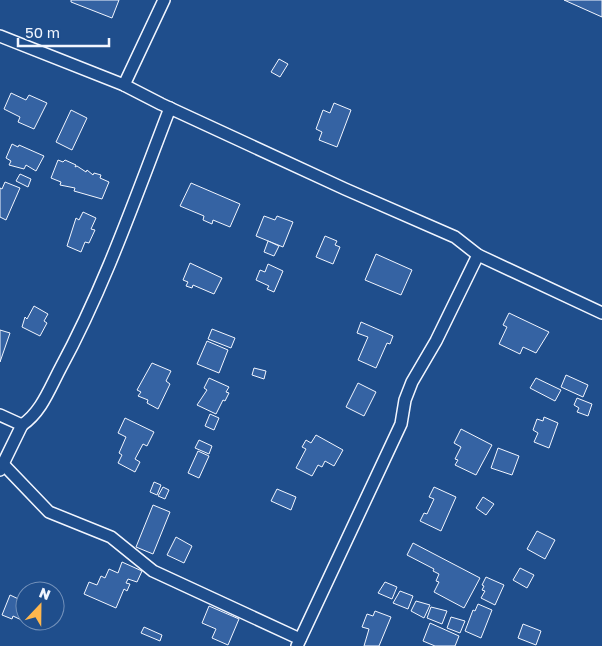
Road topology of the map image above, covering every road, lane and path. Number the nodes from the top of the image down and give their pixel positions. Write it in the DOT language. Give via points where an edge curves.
graph roads {
  1 [pos="164,0"];
  2 [pos="0,36"];
  3 [pos="124,85"];
  4 [pos="170,108"];
  5 [pos="478,255"];
  6 [pos="602,313"];
  7 [pos="0,415"];
  8 [pos="22,425"];
  9 [pos="1,467"];
  10 [pos="298,643"];
  1 -- 3 [label="street"];
  2 -- 3 [label="street"];
  3 -- 4 [label="street"];
  4 -- 5 [label="street" via="455,237"];
  4 -- 8 [label="street" via="121,237 74,344 39,409"];
  5 -- 6 [label="street"];
  5 -- 10 [label="street" via="436,342 412,382 401,424"];
  7 -- 8 [label="street"];
  8 -- 9 [label="street"];
  9 -- 10 [label="street" via="49,512 111,537 153,571"];
}
